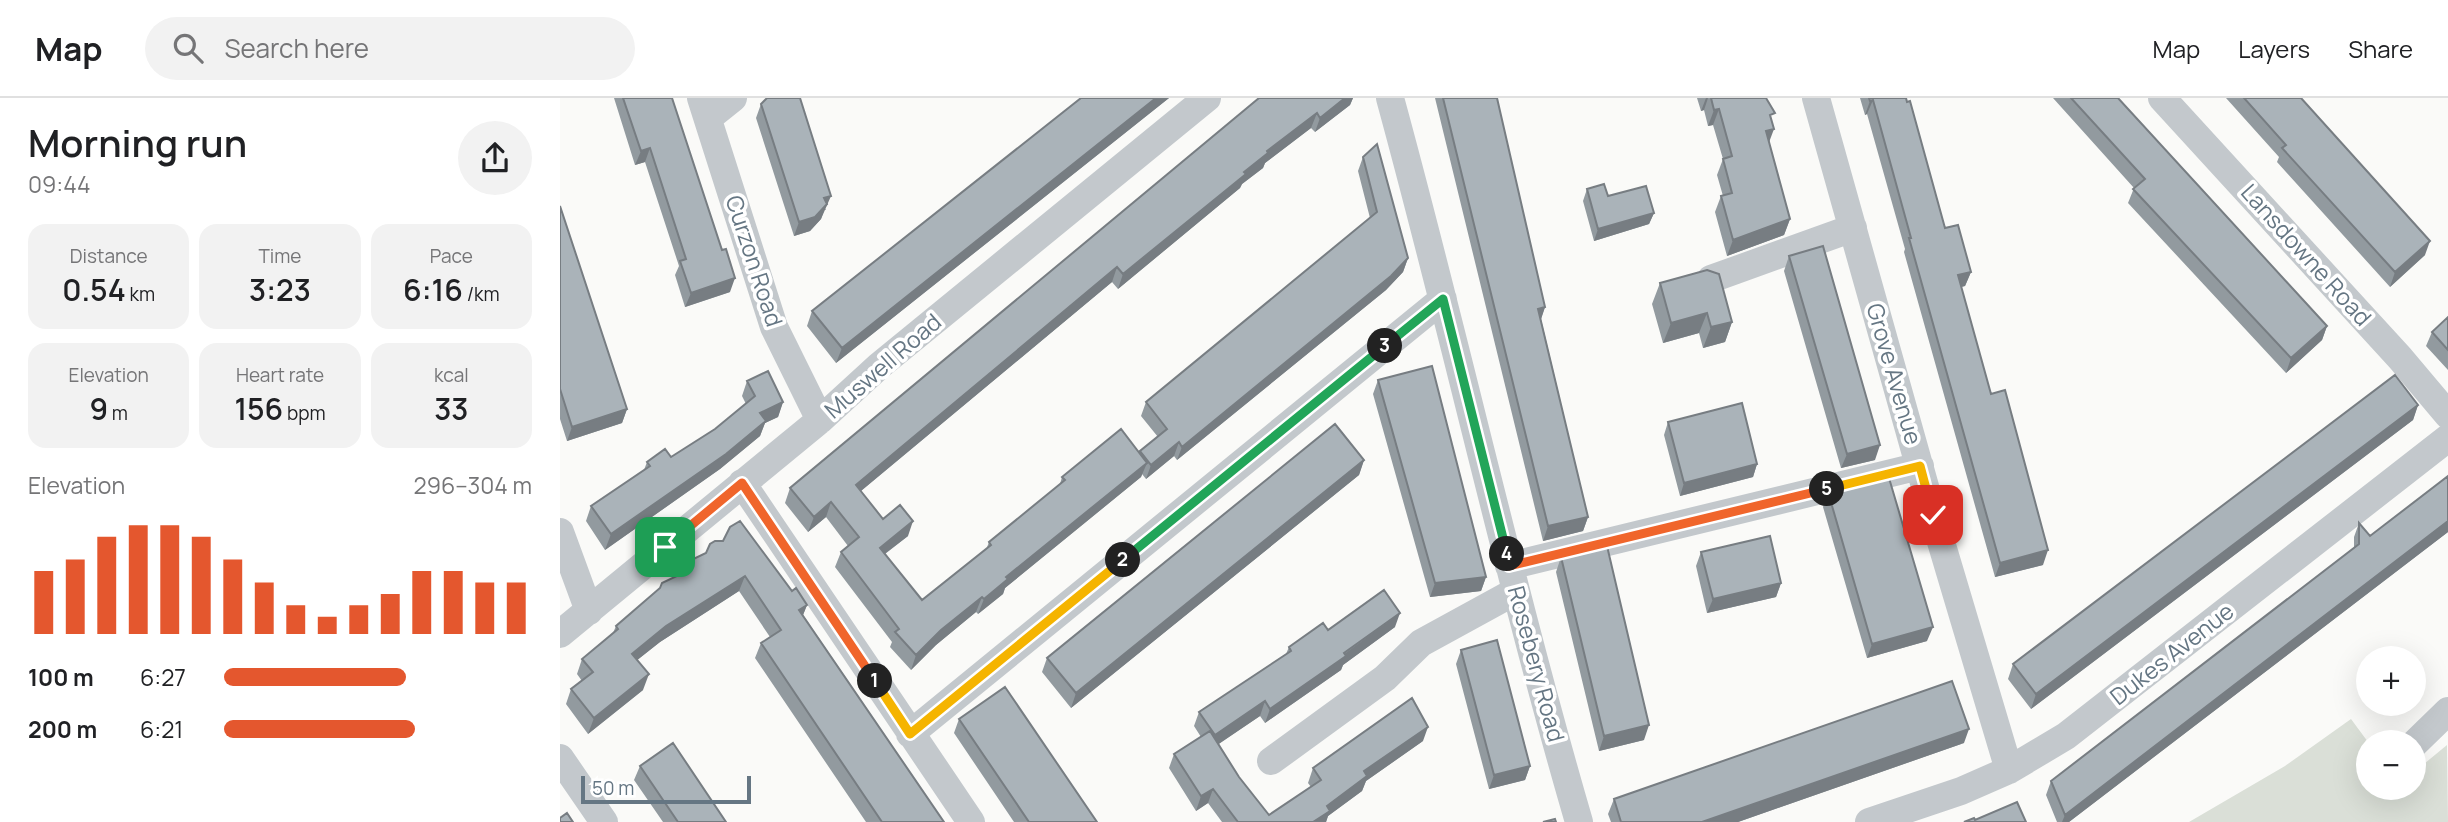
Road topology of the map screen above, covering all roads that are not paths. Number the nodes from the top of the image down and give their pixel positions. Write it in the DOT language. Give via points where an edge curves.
graph roads {
  1 [pos="733,98"];
  2 [pos="1207,98"];
  3 [pos="1390,98"];
  4 [pos="1816,98"];
  5 [pos="2162,98"];
  6 [pos="704,108"];
  7 [pos="1853,228"];
  8 [pos="1711,279"];
  9 [pos="1443,299"];
  10 [pos="2448,415"];
  11 [pos="820,420"];
  12 [pos="2448,438"];
  13 [pos="1920,466"];
  14 [pos="742,483"];
  15 [pos="560,532"];
  16 [pos="1512,578"];
  17 [pos="589,611"];
  18 [pos="560,634"];
  19 [pos="2448,711"];
  20 [pos="2426,732"];
  21 [pos="910,734"];
  22 [pos="560,758"];
  23 [pos="1271,761"];
  24 [pos="2009,771"];
  25 [pos="604,822"];
  26 [pos="971,822"];
  27 [pos="1579,822"];
  28 [pos="1869,822"];
  1 -- 6 [label="street"];
  2 -- 11 [label="street, Muswell Road"];
  3 -- 9 [label="street, Rosebery Road"];
  4 -- 7 [label="street, Grove Avenue"];
  5 -- 10 [label="street, Lansdowne Road"];
  6 -- 11 [label="street, Curzon Road" via="774,327"];
  7 -- 8 [label="street"];
  7 -- 13 [label="street, Grove Avenue"];
  9 -- 16 [label="street, Rosebery Road"];
  9 -- 21 [label="street"];
  11 -- 14 [label="street, Muswell Road"];
  12 -- 24 [label="street, Dukes Avenue" via="2066,736"];
  13 -- 16 [label="street"];
  13 -- 24 [label="street, Grove Avenue"];
  14 -- 17 [label="street, Muswell Road"];
  14 -- 21 [label="street"];
  15 -- 17 [label="street"];
  16 -- 23 [label="street"];
  16 -- 27 [label="street, Rosebery Road"];
  17 -- 18 [label="street, Muswell Road"];
  19 -- 20 [label="street"];
  21 -- 26 [label="street"];
  22 -- 25 [label="street"];
  24 -- 28 [label="street, Dukes Avenue"];
}
